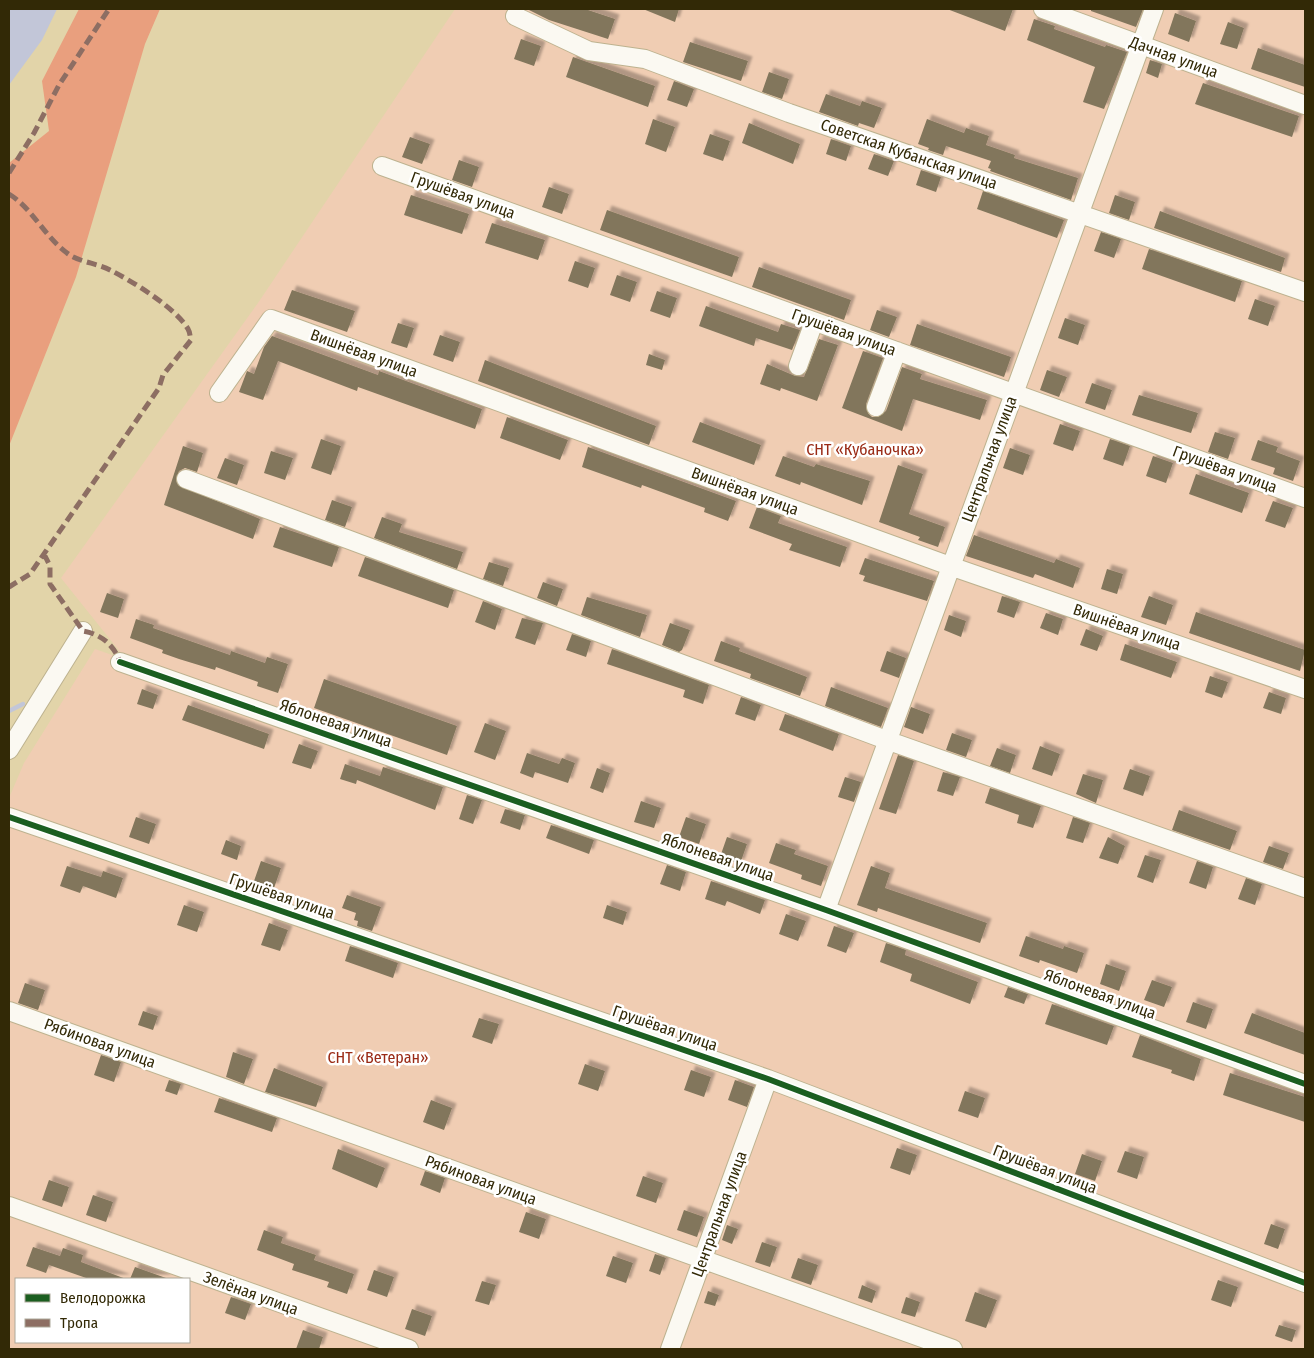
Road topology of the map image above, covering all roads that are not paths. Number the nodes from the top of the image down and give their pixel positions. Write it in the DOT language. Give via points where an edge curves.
graph roads {
  1 [pos="1042,9"];
  2 [pos="1154,9"];
  3 [pos="515,16"];
  4 [pos="1140,45"];
  5 [pos="1305,105"];
  6 [pos="382,166"];
  7 [pos="1079,212"];
  8 [pos="1305,292"];
  9 [pos="814,322"];
  10 [pos="897,351"];
  11 [pos="798,366"];
  12 [pos="219,393"];
  13 [pos="1013,393"];
  14 [pos="876,407"];
  15 [pos="186,479"];
  16 [pos="1305,498"];
  17 [pos="950,566"];
  18 [pos="83,631"];
  19 [pos="120,662"];
  20 [pos="1305,690"];
  21 [pos="889,741"];
  22 [pos="9,750"];
  23 [pos="9,817"];
  24 [pos="1305,888"];
  25 [pos="826,910"];
  26 [pos="9,1011"];
  27 [pos="768,1079"];
  28 [pos="1305,1084"];
  29 [pos="9,1206"];
  30 [pos="703,1259"];
  31 [pos="1305,1283"];
  32 [pos="410,1349"];
  33 [pos="670,1349"];
  34 [pos="953,1349"];
  1 -- 4 [label="street, Дачная улица"];
  2 -- 4 [label="street, Центральная улица"];
  3 -- 7 [label="street, Советская Кубанская улица" via="589,51 645,59 789,113"];
  4 -- 5 [label="street, Дачная улица"];
  4 -- 7 [label="street, Центральная улица"];
  6 -- 9 [label="street, Грушёвая улица"];
  7 -- 8 [label="street, Советская Кубанская улица"];
  7 -- 13 [label="street, Центральная улица"];
  9 -- 10 [label="street, Грушёвая улица"];
  9 -- 11 [label="street"];
  10 -- 13 [label="street, Грушёвая улица"];
  10 -- 14 [label="street"];
  12 -- 17 [label="street, Вишнёвая улица" via="271,319"];
  13 -- 16 [label="street, Грушёвая улица"];
  13 -- 17 [label="street, Центральная улица"];
  15 -- 21 [label="street"];
  17 -- 20 [label="street, Вишнёвая улица"];
  17 -- 21 [label="street, Центральная улица"];
  18 -- 22 [label="street"];
  19 -- 25 [label="street, Яблоневая улица"];
  21 -- 24 [label="street"];
  21 -- 25 [label="street, Центральная улица"];
  23 -- 27 [label="street, Грушёвая улица"];
  25 -- 28 [label="street, Яблоневая улица"];
  26 -- 30 [label="street, Рябиновая улица"];
  27 -- 30 [label="street, Центральная улица"];
  27 -- 31 [label="street, Грушёвая улица"];
  29 -- 32 [label="street, Зелёная улица"];
  30 -- 33 [label="street, Центральная улица"];
  30 -- 34 [label="street, Рябиновая улица"];
}
